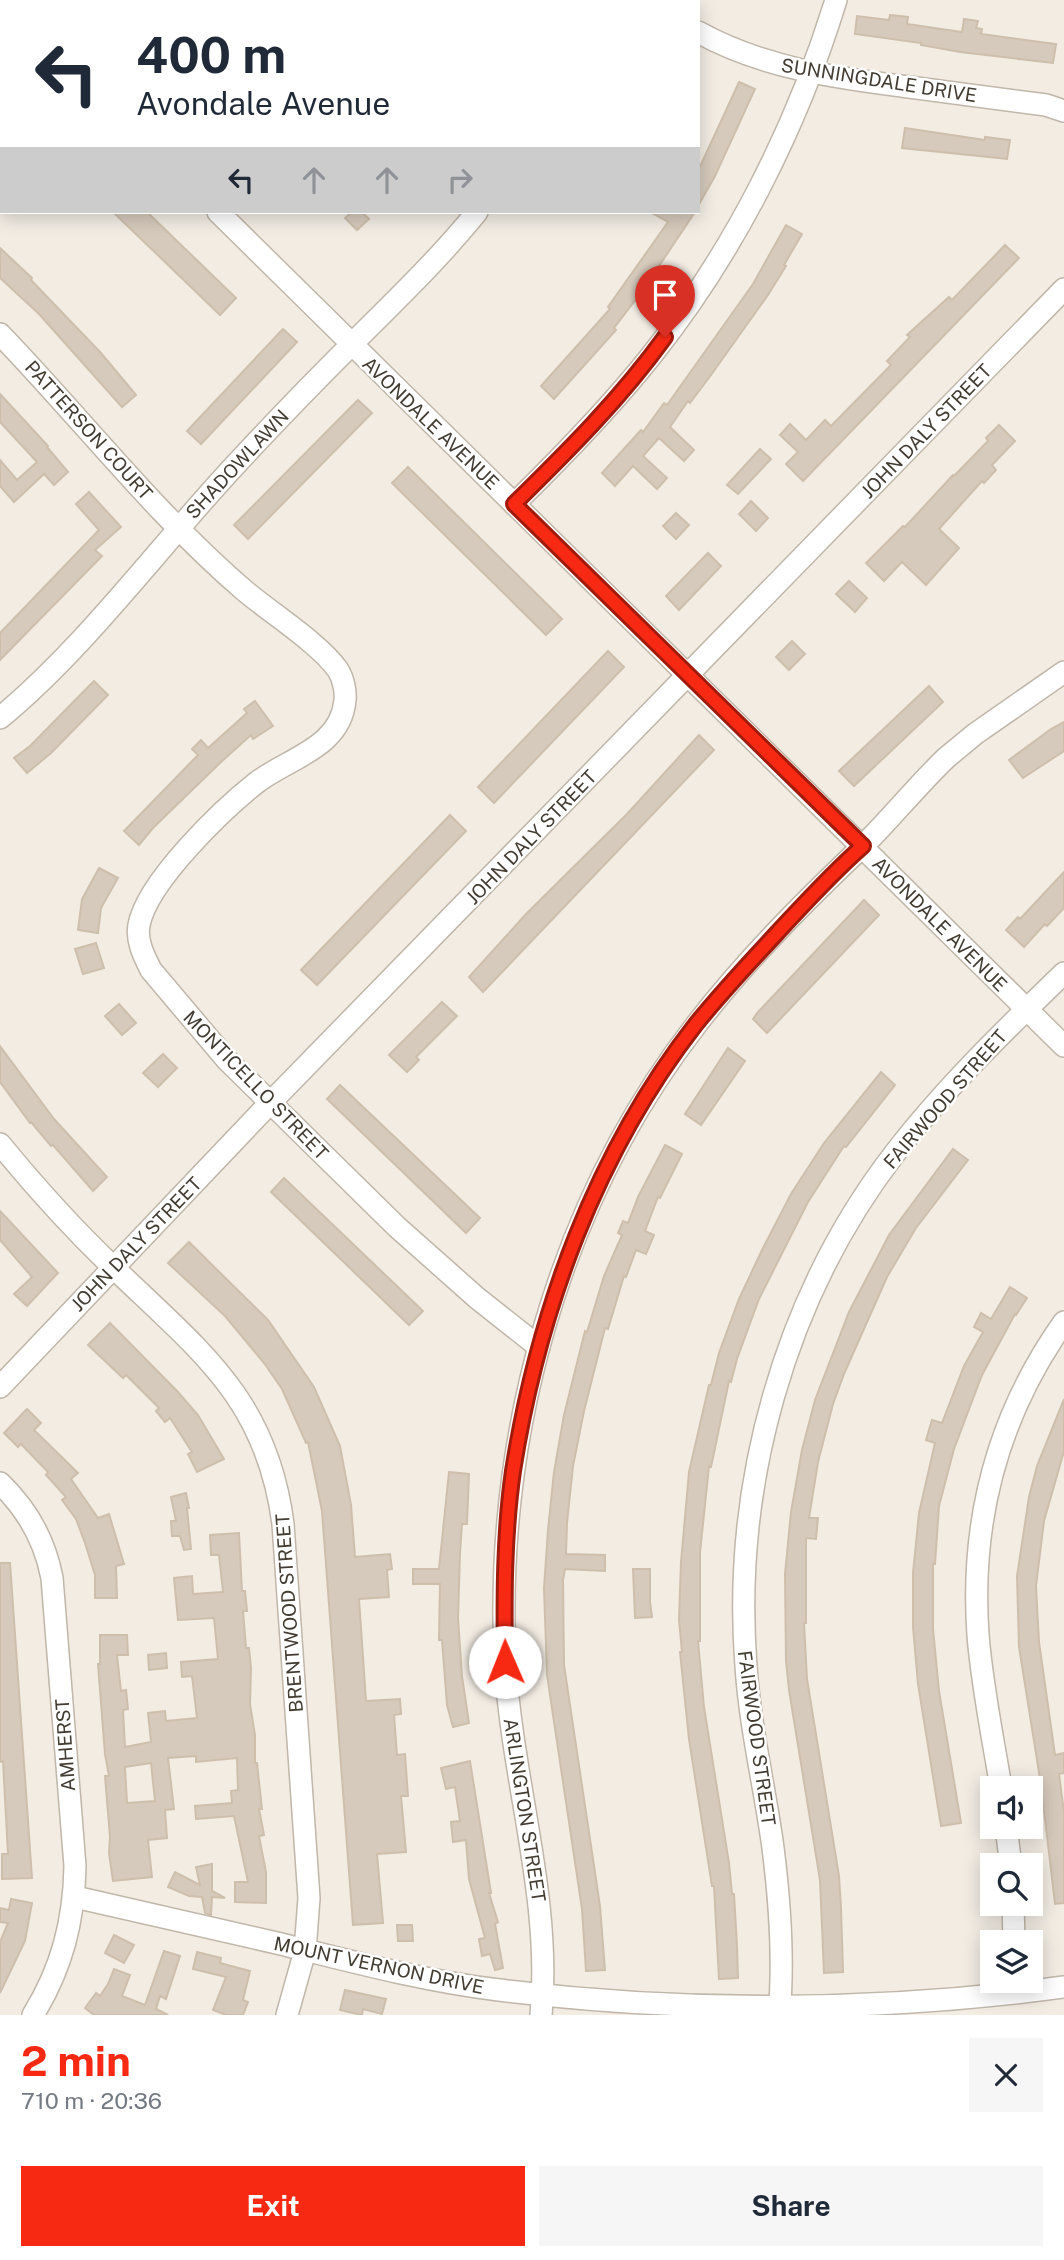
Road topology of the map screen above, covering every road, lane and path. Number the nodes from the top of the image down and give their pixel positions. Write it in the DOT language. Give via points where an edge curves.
graph roads {
  1 [pos="836,0"];
  2 [pos="700,33"];
  3 [pos="810,72"];
  4 [pos="1064,111"];
  5 [pos="220,214"];
  6 [pos="475,214"];
  7 [pos="1064,289"];
  8 [pos="0,334"];
  9 [pos="351,344"];
  10 [pos="514,504"];
  11 [pos="178,527"];
  12 [pos="1064,672"];
  13 [pos="689,676"];
  14 [pos="2,713"];
  15 [pos="863,846"];
  16 [pos="1064,973"];
  17 [pos="1026,1009"];
  18 [pos="1064,1046"];
  19 [pos="270,1104"];
  20 [pos="0,1144"];
  21 [pos="113,1267"];
  22 [pos="1064,1322"];
  23 [pos="539,1347"];
  24 [pos="0,1387"];
  25 [pos="0,1483"];
  26 [pos="999,1776"];
  27 [pos="75,1897"];
  28 [pos="305,1951"];
  29 [pos="1064,1987"];
  30 [pos="1015,1996"];
  31 [pos="542,2005"];
  32 [pos="779,2011"];
  33 [pos="33,2015"];
  34 [pos="287,2015"];
  1 -- 3 [label="street"];
  2 -- 3 [label="street, SUNNINGDALE DRIVE" via="760,59"];
  3 -- 4 [label="street, SUNNINGDALE DRIVE"];
  3 -- 10 [label="street" via="757,193 692,301 620,394"];
  5 -- 9 [label="street, AVONDALE AVENUE"];
  6 -- 9 [label="street, SHADOWLAWN" via="416,282"];
  7 -- 13 [label="street, JOHN DALY STREET"];
  8 -- 11 [label="street, PATTERSON COURT"];
  9 -- 10 [label="street, AVONDALE AVENUE"];
  9 -- 11 [label="street, SHADOWLAWN"];
  10 -- 13 [label="street, AVONDALE AVENUE"];
  11 -- 14 [label="street, SHADOWLAWN" via="89,630"];
  11 -- 19 [label="street, MONTICELLO STREET" via="323,654 338,671 344,689 343,712 331,735 258,781 216,819 165,878 139,925 151,970"];
  12 -- 15 [label="street, ARLINGTON STREET" via="946,758"];
  13 -- 15 [label="street, AVONDALE AVENUE"];
  13 -- 19 [label="street, JOHN DALY STREET"];
  15 -- 17 [label="street, AVONDALE AVENUE"];
  15 -- 23 [label="street, ARLINGTON STREET" via="733,980 662,1074 590,1204"];
  16 -- 17 [label="street, FAIRWOOD STREET"];
  17 -- 18 [label="street, AVONDALE AVENUE"];
  17 -- 32 [label="street, FAIRWOOD STREET" via="924,1117 860,1201 824,1263 766,1423 748,1529 744,1631 751,1716 773,1849"];
  19 -- 21 [label="street, JOHN DALY STREET"];
  19 -- 23 [label="street, MONTICELLO STREET" via="431,1258"];
  20 -- 21 [label="street, BRENTWOOD STREET"];
  21 -- 24 [label="street, JOHN DALY STREET"];
  21 -- 28 [label="street, BRENTWOOD STREET" via="225,1378 253,1421 274,1475 283,1524 308,1866"];
  22 -- 26 [label="street" via="1012,1413 980,1529 978,1634"];
  23 -- 31 [label="street, ARLINGTON STREET" via="513,1473 504,1609 512,1732 540,1909"];
  25 -- 27 [label="street, AMHERST" via="34,1526 52,1578"];
  27 -- 28 [label="street, MOUNT VERNON DRIVE"];
  27 -- 33 [label="street, AMHERST" via="59,1967"];
  28 -- 31 [label="street, MOUNT VERNON DRIVE" via="498,1990"];
  28 -- 34 [label="street, BRENTWOOD STREET"];
  29 -- 30 [label="street, MOUNT VERNON DRIVE"];
  30 -- 32 [label="street, MOUNT VERNON DRIVE"];
  31 -- 32 [label="street, MOUNT VERNON DRIVE"];
}
